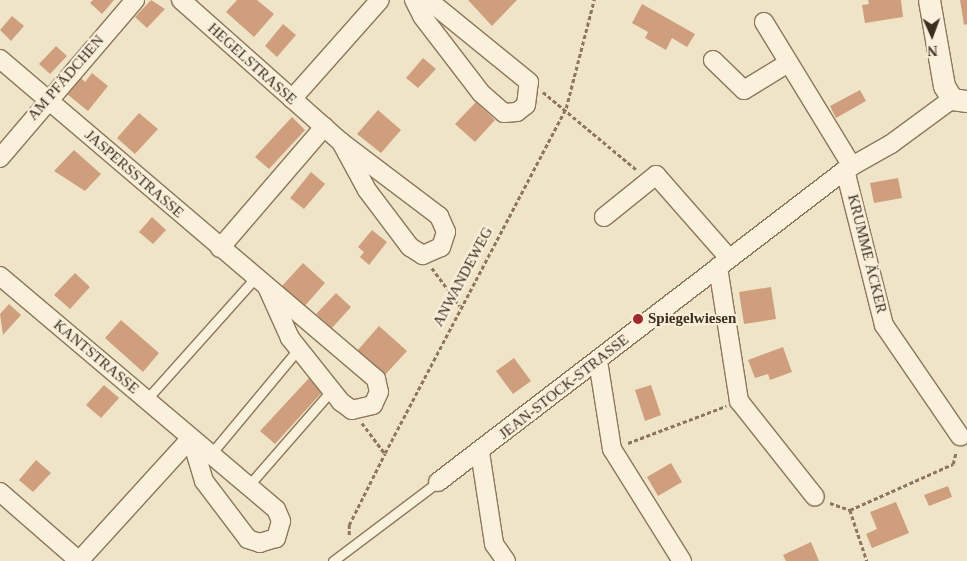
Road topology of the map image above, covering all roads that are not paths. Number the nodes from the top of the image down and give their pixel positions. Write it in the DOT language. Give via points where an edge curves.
graph roads {
  1 [pos="134,0"];
  2 [pos="181,0"];
  3 [pos="380,0"];
  4 [pos="414,0"];
  5 [pos="428,0"];
  6 [pos="929,0"];
  7 [pos="764,22"];
  8 [pos="0,59"];
  9 [pos="713,60"];
  10 [pos="788,63"];
  11 [pos="47,99"];
  12 [pos="292,100"];
  13 [pos="959,100"];
  14 [pos="324,127"];
  15 [pos="341,142"];
  16 [pos="0,158"];
  17 [pos="849,168"];
  18 [pos="604,217"];
  19 [pos="220,248"];
  20 [pos="724,263"];
  21 [pos="0,276"];
  22 [pos="261,283"];
  23 [pos="299,348"];
  24 [pos="598,362"];
  25 [pos="332,390"];
  26 [pos="146,400"];
  27 [pos="960,436"];
  28 [pos="191,438"];
  29 [pos="480,452"];
  30 [pos="210,455"];
  31 [pos="438,482"];
  32 [pos="249,485"];
  33 [pos="0,492"];
  34 [pos="815,497"];
  35 [pos="79,561"];
  36 [pos="333,561"];
  37 [pos="506,561"];
  38 [pos="682,561"];
  1 -- 11 [label="street, AM PFÄDCHEN"];
  2 -- 12 [label="street, HEGELSTRASSE"];
  3 -- 12 [label="street"];
  4 -- 5 [label="street" via="422,16 481,93 504,113 517,112 526,105 529,82"];
  6 -- 13 [label="street" via="944,86"];
  7 -- 10 [label="street, KRUMME ÄCKER"];
  8 -- 11 [label="street, JASPERSSTRASSE"];
  9 -- 10 [label="street" via="744,90"];
  10 -- 17 [label="street, KRUMME ÄCKER"];
  11 -- 16 [label="street, AM PFÄDCHEN"];
  11 -- 19 [label="street, JASPERSSTRASSE"];
  12 -- 14 [label="street, HEGELSTRASSE"];
  13 -- 17 [label="street, JEAN-STOCK-STRASSE"];
  14 -- 15 [label="street, HEGELSTRASSE"];
  14 -- 19 [label="street"];
  15 -- 15 [label="street, HEGELSTRASSE" via="367,190 410,247 422,255 441,247 446,232 438,216"];
  17 -- 20 [label="street, JEAN-STOCK-STRASSE"];
  17 -- 27 [label="street, KRUMME ÄCKER" via="884,325"];
  18 -- 20 [label="street" via="656,175 708,231"];
  19 -- 22 [label="street, JASPERSSTRASSE"];
  20 -- 24 [label="street, JEAN-STOCK-STRASSE"];
  20 -- 34 [label="street" via="739,401"];
  21 -- 26 [label="street, KANTSTRASSE"];
  22 -- 23 [label="street, JASPERSSTRASSE" via="290,338"];
  22 -- 25 [label="street, JASPERSSTRASSE" via="376,379 379,392 373,405 352,410"];
  22 -- 26 [label="lane"];
  23 -- 25 [label="street, JASPERSSTRASSE"];
  23 -- 30 [label="lane"];
  24 -- 29 [label="street, JEAN-STOCK-STRASSE"];
  24 -- 38 [label="street" via="612,449"];
  25 -- 32 [label="lane"];
  26 -- 28 [label="street, KANTSTRASSE"];
  28 -- 30 [label="street, KANTSTRASSE"];
  28 -- 32 [label="street, KANTSTRASSE" via="204,481 248,539 268,542 276,538 281,521 276,509"];
  28 -- 35 [label="street"];
  29 -- 31 [label="street, JEAN-STOCK-STRASSE"];
  29 -- 37 [label="street" via="494,544"];
  30 -- 32 [label="street, KANTSTRASSE"];
  31 -- 36 [label="lane, JEAN-STOCK-STRASSE"];
  33 -- 35 [label="street"];
}
